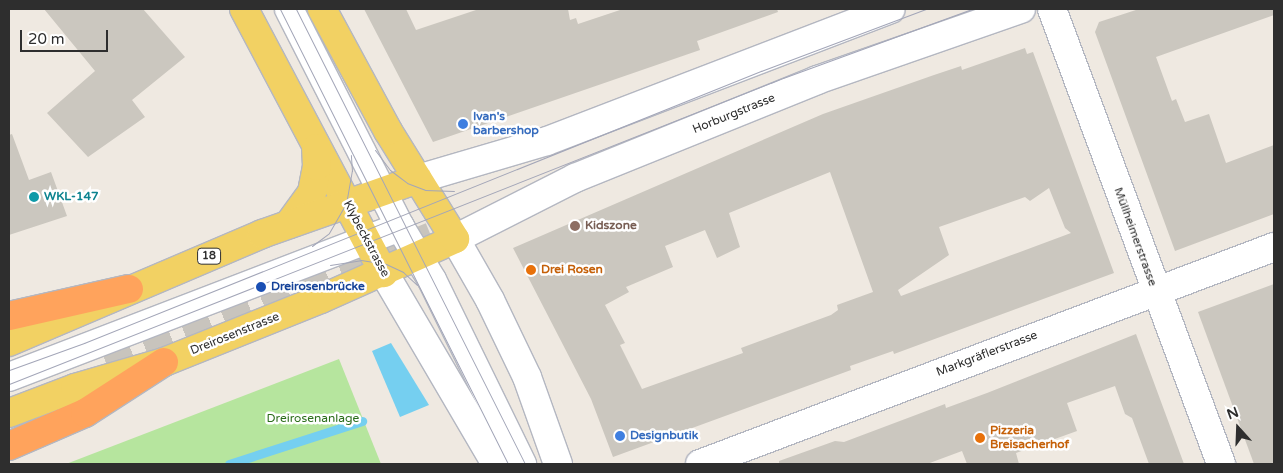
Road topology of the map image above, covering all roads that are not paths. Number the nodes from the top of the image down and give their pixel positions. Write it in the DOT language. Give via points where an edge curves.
graph roads {
  1 [pos="244,9"];
  2 [pos="289,9"];
  3 [pos="322,9"];
  4 [pos="890,9"];
  5 [pos="1021,9"];
  6 [pos="1052,9"];
  7 [pos="316,148"];
  8 [pos="418,179"];
  9 [pos="382,191"];
  10 [pos="346,204"];
  11 [pos="289,224"];
  12 [pos="400,226"];
  13 [pos="366,239"];
  14 [pos="455,240"];
  15 [pos="1274,247"];
  16 [pos="418,257"];
  17 [pos="384,273"];
  18 [pos="129,288"];
  19 [pos="1155,290"];
  20 [pos="9,316"];
  21 [pos="9,342"];
  22 [pos="164,362"];
  23 [pos="9,377"];
  24 [pos="9,413"];
  25 [pos="9,446"];
  26 [pos="496,464"];
  27 [pos="522,464"];
  28 [pos="558,464"];
  29 [pos="700,464"];
  30 [pos="1221,464"];
  1 -- 7 [label="main road, Klybeckstrasse"];
  2 -- 9 [label="street"];
  3 -- 8 [label="main road" via="365,92"];
  4 -- 8 [label="street" via="548,141"];
  5 -- 14 [label="street, Horburgstrasse" via="816,80 575,178"];
  6 -- 19 [label="street, Müllheimerstrasse"];
  7 -- 10 [label="main road, Klybeckstrasse"];
  7 -- 11 [label="main road" via="317,166 312,192"];
  8 -- 9 [label="main road, 18"];
  8 -- 14 [label="main road"];
  9 -- 10 [label="main road, 18"];
  9 -- 12 [label="street"];
  10 -- 11 [label="main road, 18"];
  10 -- 13 [label="main road, Klybeckstrasse"];
  11 -- 18 [label="main road, 18"];
  12 -- 13 [label="street"];
  12 -- 16 [label="street"];
  13 -- 17 [label="main road, Klybeckstrasse"];
  13 -- 23 [label="street"];
  14 -- 16 [label="main road, Dreirosenstrasse"];
  14 -- 28 [label="street" via="490,300 527,377"];
  15 -- 19 [label="street, Markgräflerstrasse"];
  16 -- 17 [label="main road, Dreirosenstrasse"];
  16 -- 27 [label="street"];
  17 -- 22 [label="main road, Dreirosenstrasse"];
  17 -- 26 [label="street, Klybeckstrasse"];
  18 -- 20 [label="highway"];
  18 -- 21 [label="main road, 18"];
  19 -- 29 [label="street, Markgräflerstrasse"];
  19 -- 30 [label="street, Müllheimerstrasse"];
  22 -- 24 [label="main road, Dreirosenstrasse" via="75,388"];
  22 -- 25 [label="highway" via="85,413"];
}
